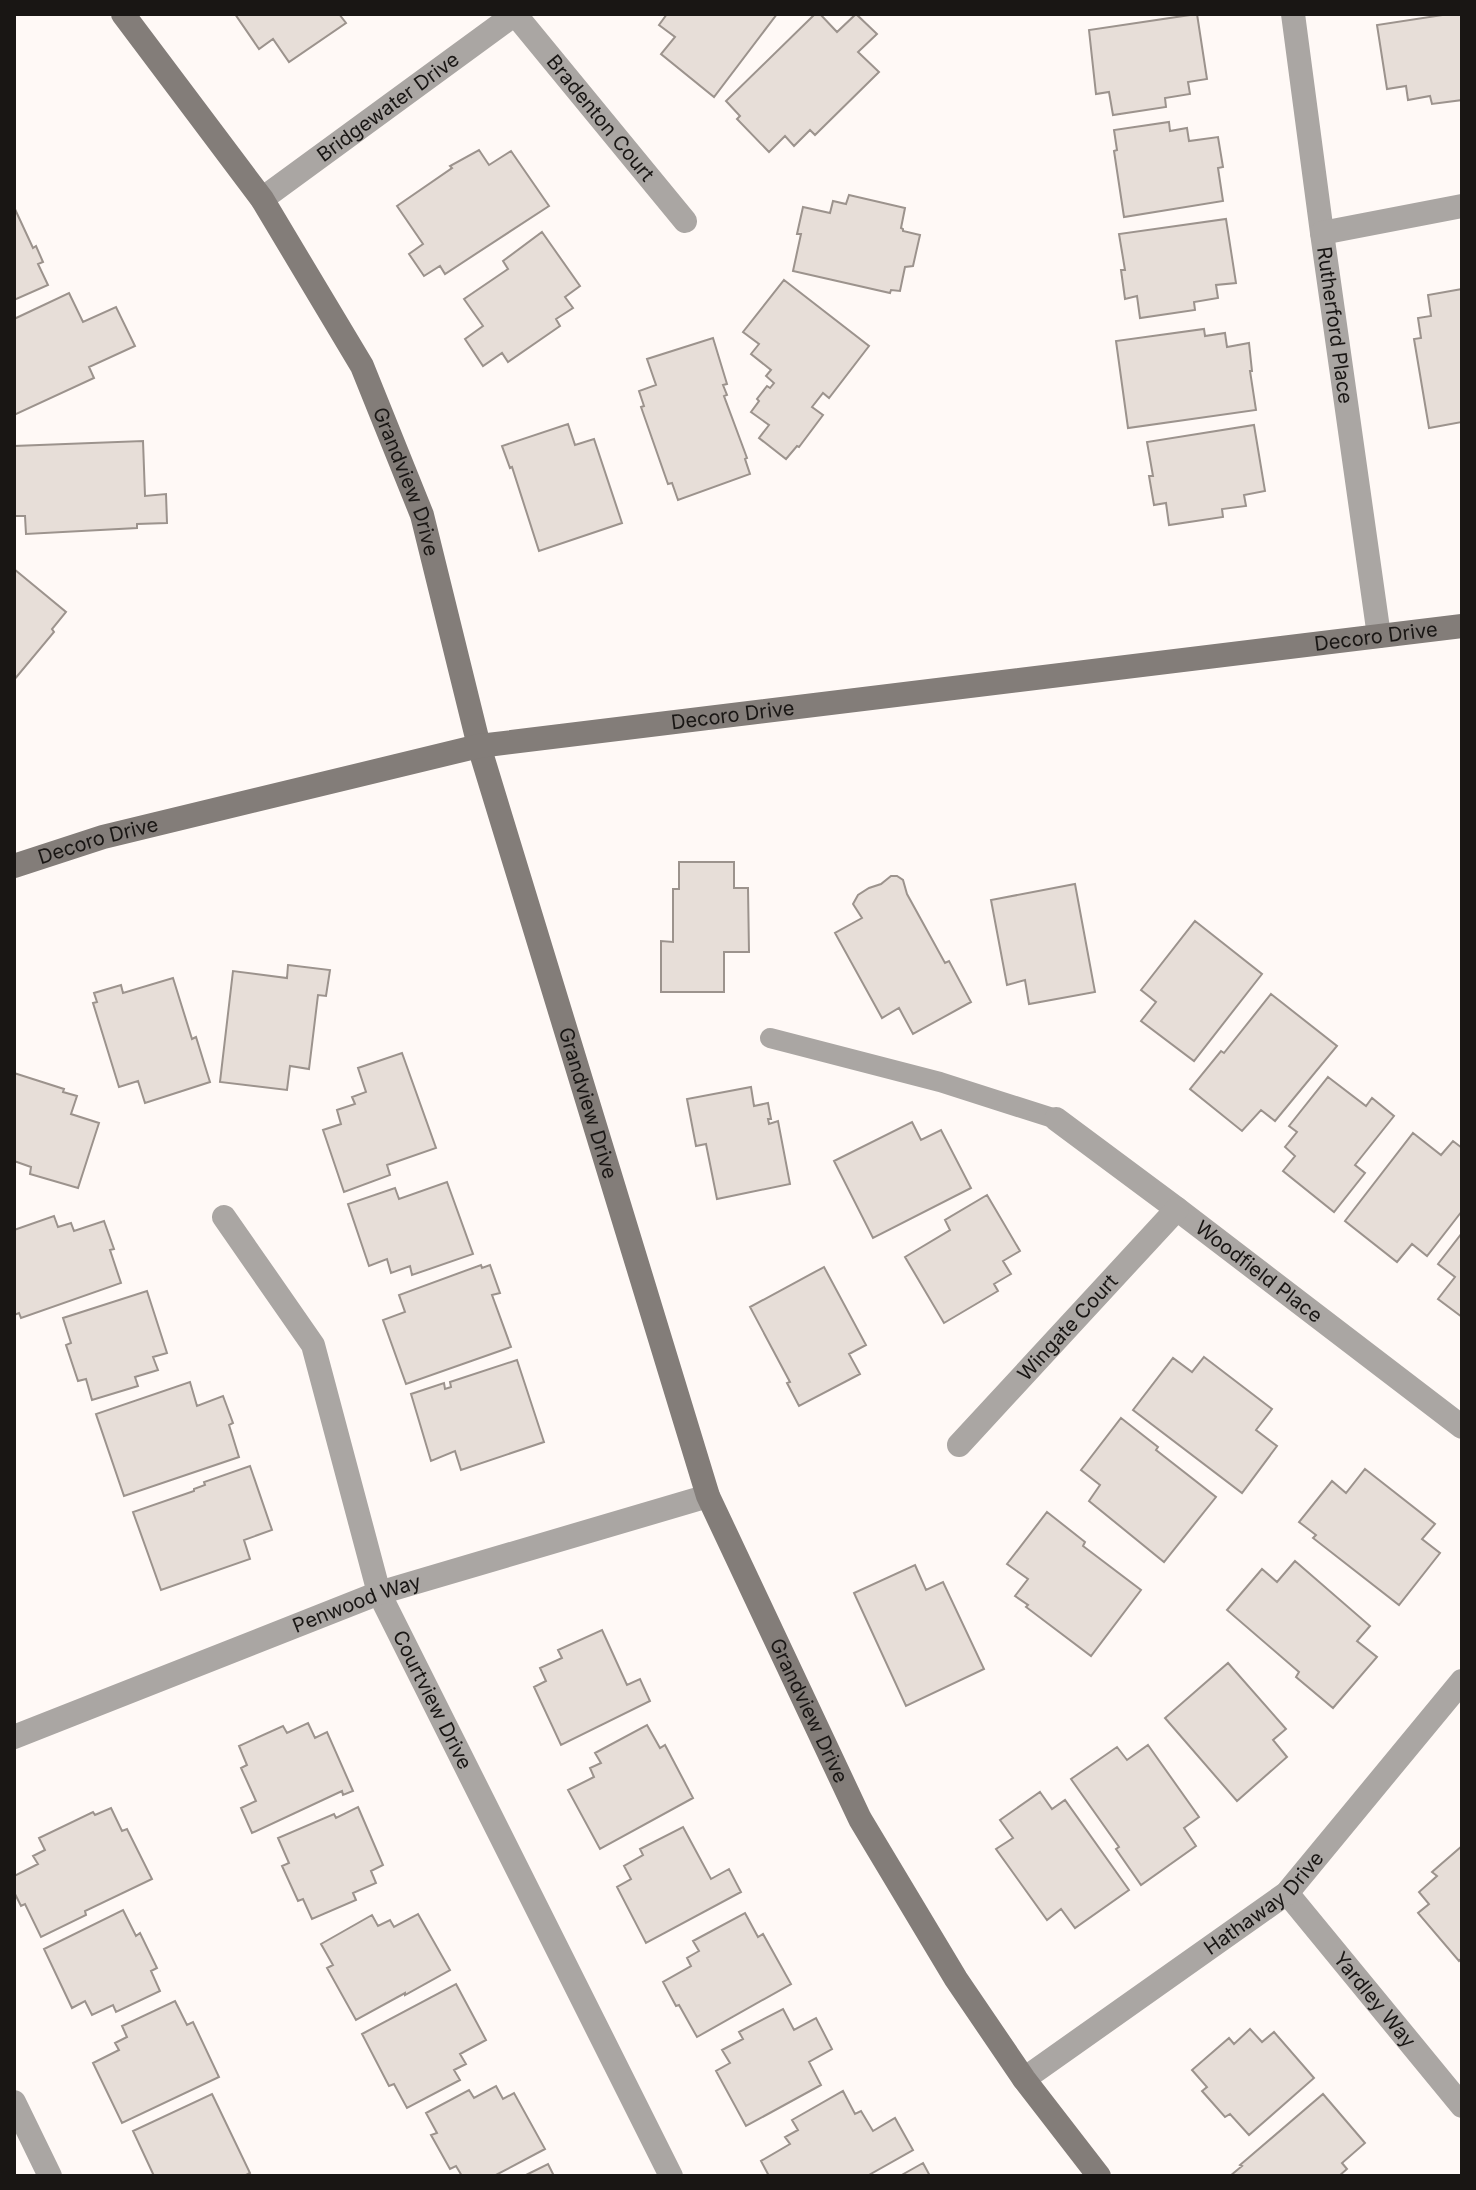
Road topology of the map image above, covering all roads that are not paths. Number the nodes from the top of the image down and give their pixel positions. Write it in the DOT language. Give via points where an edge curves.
graph roads {
  1 [pos="123,14"];
  2 [pos="515,14"];
  3 [pos="1293,14"];
  4 [pos="262,199"];
  5 [pos="1462,206"];
  6 [pos="685,221"];
  7 [pos="1322,233"];
  8 [pos="1462,626"];
  9 [pos="1379,636"];
  10 [pos="479,746"];
  11 [pos="14,866"];
  12 [pos="770,1038"];
  13 [pos="1056,1119"];
  14 [pos="1177,1209"];
  15 [pos="224,1217"];
  16 [pos="1462,1427"];
  17 [pos="959,1445"];
  18 [pos="708,1496"];
  19 [pos="379,1593"];
  20 [pos="1462,1681"];
  21 [pos="14,1737"];
  22 [pos="1287,1893"];
  23 [pos="1024,2079"];
  24 [pos="14,2102"];
  25 [pos="1462,2106"];
  26 [pos="50,2176"];
  27 [pos="671,2176"];
  28 [pos="1099,2176"];
  1 -- 4 [label="street, Grandview Drive"];
  2 -- 4 [label="street, Bridgewater Drive"];
  2 -- 6 [label="street, Bradenton Court"];
  3 -- 7 [label="street, Rutherford Place"];
  4 -- 10 [label="street, Grandview Drive" via="362,366 422,515"];
  5 -- 7 [label="street"];
  7 -- 9 [label="street, Rutherford Place"];
  8 -- 9 [label="street, Decoro Drive"];
  9 -- 10 [label="street, Decoro Drive"];
  10 -- 11 [label="street, Decoro Drive" via="103,837"];
  10 -- 18 [label="street, Grandview Drive"];
  12 -- 13 [label="lane"];
  13 -- 14 [label="street, Woodfield Place"];
  14 -- 16 [label="street, Woodfield Place"];
  14 -- 17 [label="street, Wingate Court"];
  15 -- 19 [label="street, Courtview Drive" via="313,1345"];
  18 -- 19 [label="street, Penwood Way"];
  18 -- 23 [label="street, Grandview Drive" via="860,1819 956,1979"];
  19 -- 21 [label="street, Penwood Way"];
  19 -- 27 [label="street, Courtview Drive"];
  20 -- 22 [label="street, Hathaway Drive"];
  22 -- 23 [label="street, Hathaway Drive"];
  22 -- 25 [label="street, Yardley Way"];
  23 -- 28 [label="street, Grandview Drive"];
  24 -- 26 [label="street"];
}
